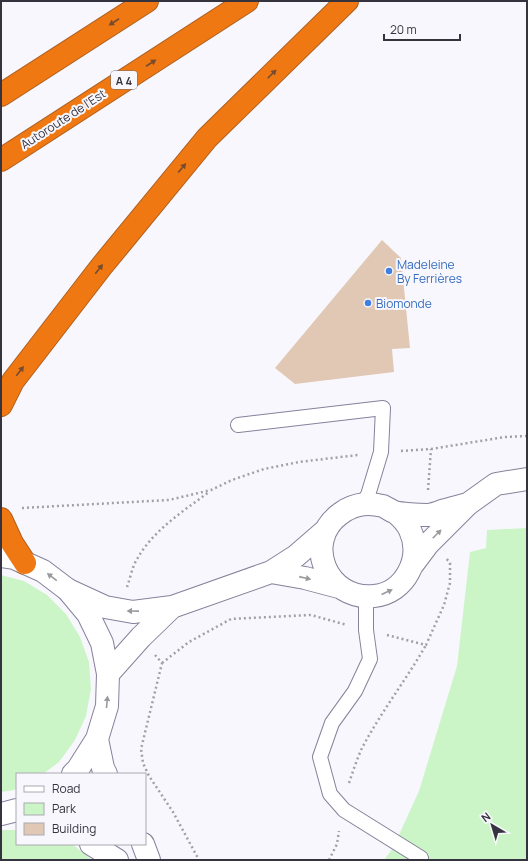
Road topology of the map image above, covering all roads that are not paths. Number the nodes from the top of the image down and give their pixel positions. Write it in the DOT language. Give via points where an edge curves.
graph roads {
  1 [pos="147,1"];
  2 [pos="247,1"];
  3 [pos="347,1"];
  4 [pos="1,95"];
  5 [pos="1,160"];
  6 [pos="1,405"];
  7 [pos="238,425"];
  8 [pos="527,479"];
  9 [pos="362,504"];
  10 [pos="468,504"];
  11 [pos="395,512"];
  12 [pos="1,519"];
  13 [pos="326,530"];
  14 [pos="1,556"];
  15 [pos="26,563"];
  16 [pos="413,564"];
  17 [pos="271,572"];
  18 [pos="339,587"];
  19 [pos="68,590"];
  20 [pos="366,597"];
  21 [pos="172,606"];
  22 [pos="108,674"];
  23 [pos="97,739"];
  24 [pos="74,773"];
  25 [pos="106,773"];
  26 [pos="16,810"];
  27 [pos="1,814"];
  28 [pos="93,845"];
  29 [pos="144,845"];
  30 [pos="421,858"];
  31 [pos="117,860"];
  32 [pos="149,860"];
  1 -- 4 [label="highway, one-way"];
  5 -- 2 [label="highway, Autoroute de l’Est / A 4, one-way"];
  6 -- 3 [label="highway, one-way" via="13,381 76,298 207,138"];
  7 -- 9 [label="lane" via="383,408 381,452 368,495"];
  8 -- 10 [label="street" via="496,484"];
  9 -- 11 [label="street" via="374,504"];
  9 -- 13 [label="street" via="348,509 335,518"];
  10 -- 11 [label="street" via="429,515"];
  16 -- 10 [label="street, one-way" via="428,544"];
  11 -- 16 [label="street" via="410,530 414,540"];
  12 -- 15 [label="highway" via="12,543"];
  13 -- 17 [label="street" via="296,556"];
  13 -- 18 [label="street" via="322,546 323,561 329,576"];
  14 -- 15 [label="street"];
  19 -- 15 [label="street, one-way" via="43,571"];
  20 -- 16 [label="street, one-way" via="381,595 395,589 406,578"];
  17 -- 18 [label="street, one-way"];
  17 -- 21 [label="street"];
  18 -- 20 [label="street" via="352,594"];
  21 -- 19 [label="street, one-way" via="133,612 105,607"];
  19 -- 22 [label="street" via="88,614 102,643"];
  20 -- 30 [label="lane" via="366,630 370,659 355,691 332,723 320,757 330,794 344,810"];
  21 -- 22 [label="street"];
  23 -- 22 [label="street, one-way" via="107,706"];
  23 -- 24 [label="street"];
  23 -- 25 [label="street"];
  26 -- 27 [label="street"];
  28 -- 31 [label="street"];
  29 -- 32 [label="street"];
}
